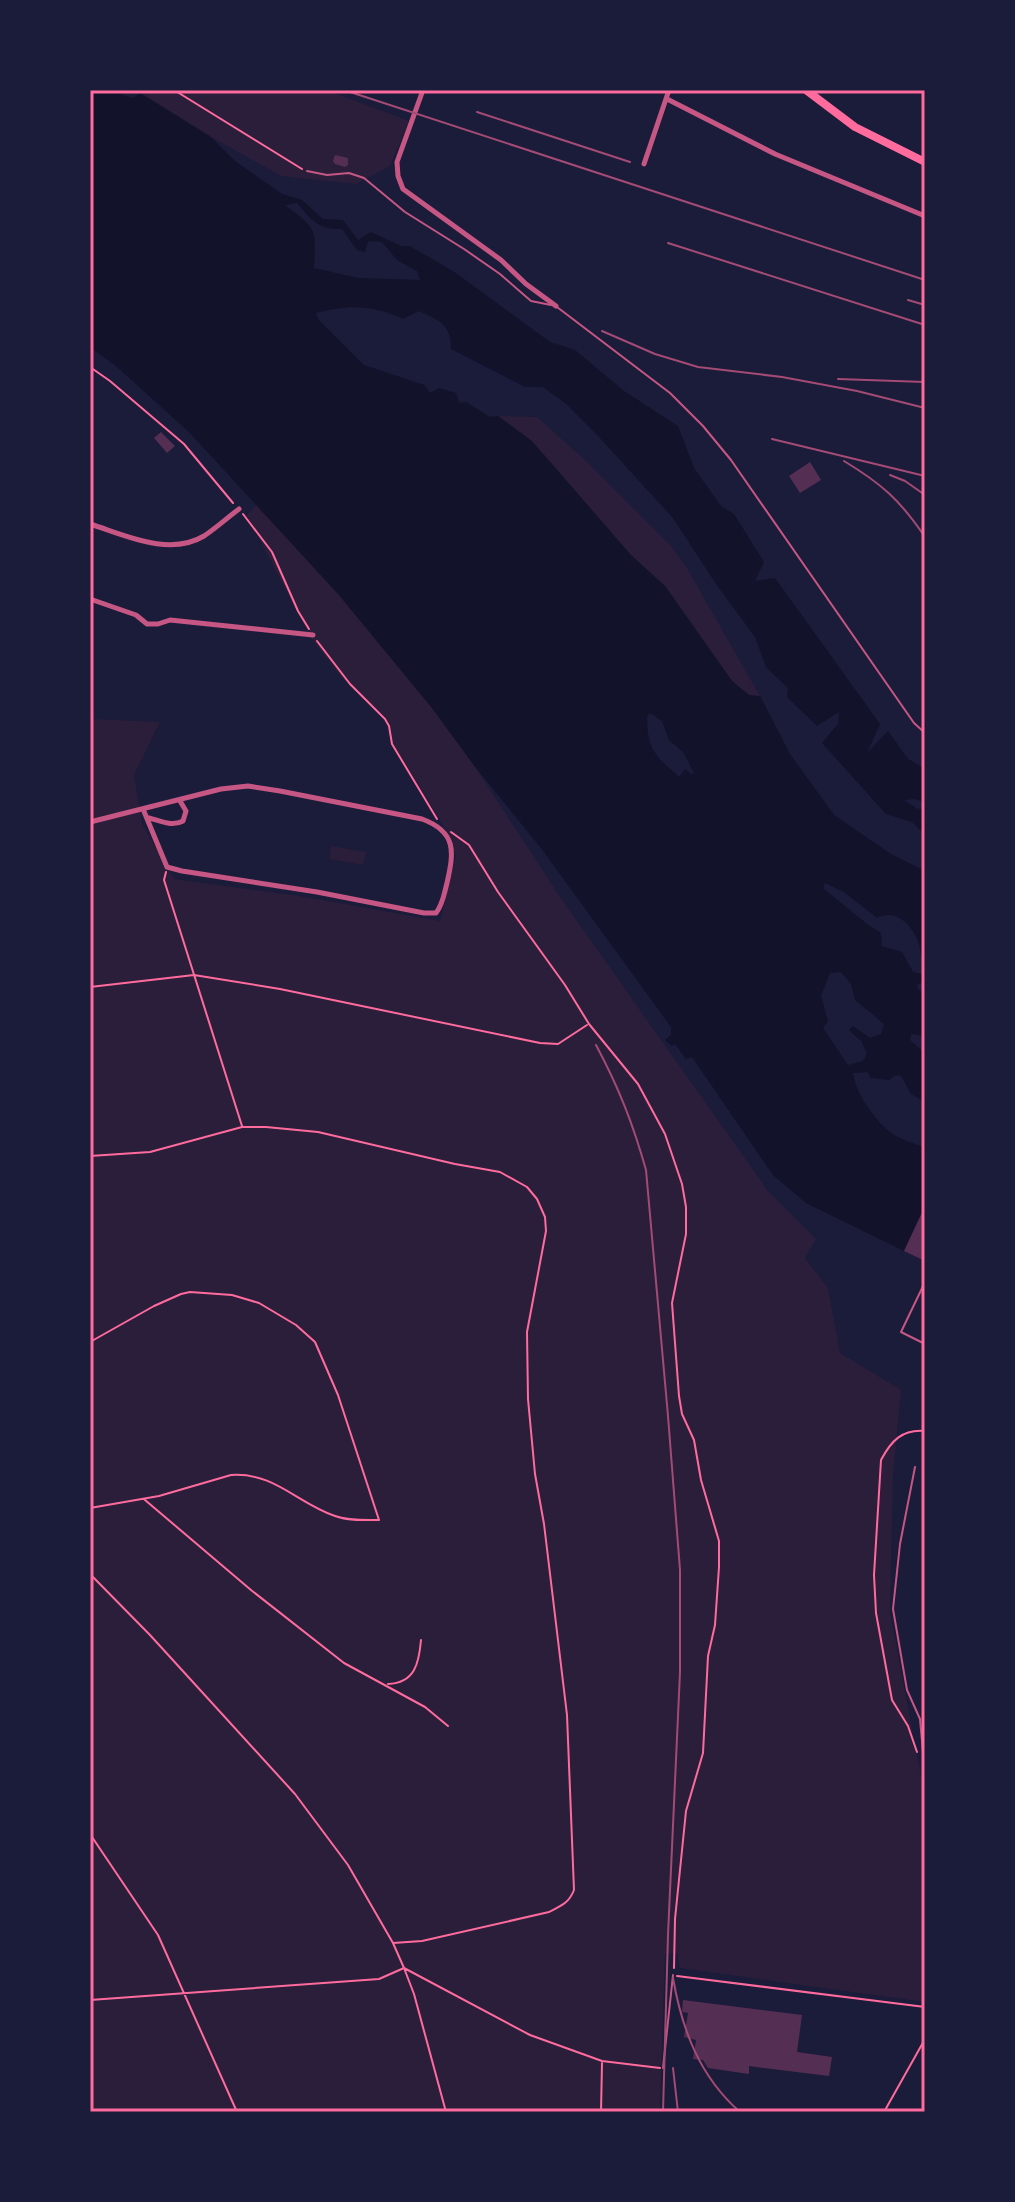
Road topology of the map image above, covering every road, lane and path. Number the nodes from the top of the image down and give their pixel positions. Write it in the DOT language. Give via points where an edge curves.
graph roads {
  1 [pos="174,90"];
  2 [pos="423,90"];
  3 [pos="669,90"];
  4 [pos="806,90"];
  5 [pos="667,99"];
  6 [pos="925,162"];
  7 [pos="644,164"];
  8 [pos="307,171"];
  9 [pos="925,216"];
  10 [pos="556,306"];
  11 [pos="90,367"];
  12 [pos="231,500"];
  13 [pos="239,509"];
  14 [pos="247,519"];
  15 [pos="90,524"];
  16 [pos="90,599"];
  17 [pos="313,635"];
  18 [pos="925,733"];
  19 [pos="179,801"];
  20 [pos="143,809"];
  21 [pos="148,817"];
  22 [pos="90,822"];
  23 [pos="439,828"];
  24 [pos="167,867"];
  25 [pos="194,975"];
  26 [pos="90,987"];
  27 [pos="589,1024"];
  28 [pos="242,1127"];
  29 [pos="90,1156"];
  30 [pos="925,1282"];
  31 [pos="90,1342"];
  32 [pos="925,1344"];
  33 [pos="925,1431"];
  34 [pos="915,1467"];
  35 [pos="144,1500"];
  36 [pos="90,1508"];
  37 [pos="90,1574"];
  38 [pos="421,1640"];
  39 [pos="384,1684"];
  40 [pos="448,1726"];
  41 [pos="922,1755"];
  42 [pos="925,1775"];
  43 [pos="90,1834"];
  44 [pos="393,1943"];
  45 [pos="404,1968"];
  46 [pos="673,1975"];
  47 [pos="182,1993"];
  48 [pos="90,2000"];
  49 [pos="925,2007"];
  50 [pos="925,2039"];
  51 [pos="602,2061"];
  52 [pos="663,2068"];
  53 [pos="237,2112"];
  54 [pos="446,2112"];
  55 [pos="601,2112"];
  56 [pos="884,2112"];
  1 -- 8 [label="path"];
  2 -- 10 [label="street" via="397,162 403,189"];
  3 -- 5 [label="street"];
  4 -- 6 [label="main road" via="855,127"];
  5 -- 7 [label="street"];
  5 -- 9 [label="street" via="775,154"];
  8 -- 10 [label="lane" via="364,178 531,301"];
  10 -- 18 [label="lane" via="670,393 703,426"];
  11 -- 12 [label="path" via="184,444"];
  13 -- 15 [label="street" via="202,538 175,545 153,544"];
  14 -- 17 [label="path" via="272,552"];
  16 -- 17 [label="street" via="153,625 170,620"];
  17 -- 23 [label="path" via="385,719 392,744"];
  19 -- 20 [label="street"];
  19 -- 21 [label="street" via="186,811 180,823"];
  19 -- 23 [label="street" via="248,786 422,819"];
  20 -- 21 [label="street"];
  20 -- 22 [label="street"];
  21 -- 24 [label="street"];
  23 -- 24 [label="street" via="453,856 436,913"];
  23 -- 27 [label="path" via="469,845"];
  24 -- 25 [label="path" via="164,880"];
  25 -- 26 [label="path"];
  25 -- 27 [label="path" via="540,1043 558,1044"];
  25 -- 28 [label="path"];
  27 -- 46 [label="path" via="650,1104 682,1184 686,1234 672,1303 679,1396 719,1541 703,1753 686,1811"];
  28 -- 29 [label="path" via="167,1148"];
  28 -- 44 [label="path" via="318,1132 500,1172 527,1187 545,1217 527,1332 528,1399 567,1715 574,1890 571,1899 549,1912"];
  30 -- 32 [label="lane" via="901,1332"];
  31 -- 35 [label="path" via="190,1292 259,1303 296,1325 315,1342 327,1368 379,1520 335,1516 245,1474"];
  33 -- 41 [label="path" via="897,1437 881,1460 874,1575 892,1700"];
  34 -- 41 [label="lane" via="893,1609 907,1690 920,1719"];
  35 -- 36 [label="path"];
  35 -- 39 [label="path" via="344,1663"];
  37 -- 44 [label="path" via="295,1794 348,1865"];
  38 -- 39 [label="path" via="417,1667 402,1682"];
  39 -- 40 [label="path"];
  41 -- 42 [label="lane"];
  43 -- 47 [label="path" via="158,1935"];
  44 -- 45 [label="path"];
  45 -- 47 [label="path" via="379,1979"];
  45 -- 51 [label="path" via="530,2035"];
  45 -- 54 [label="path"];
  46 -- 49 [label="path"];
  46 -- 52 [label="lane"];
  47 -- 48 [label="path"];
  47 -- 53 [label="path"];
  50 -- 56 [label="path"];
  51 -- 52 [label="path"];
  51 -- 55 [label="path"];
}
